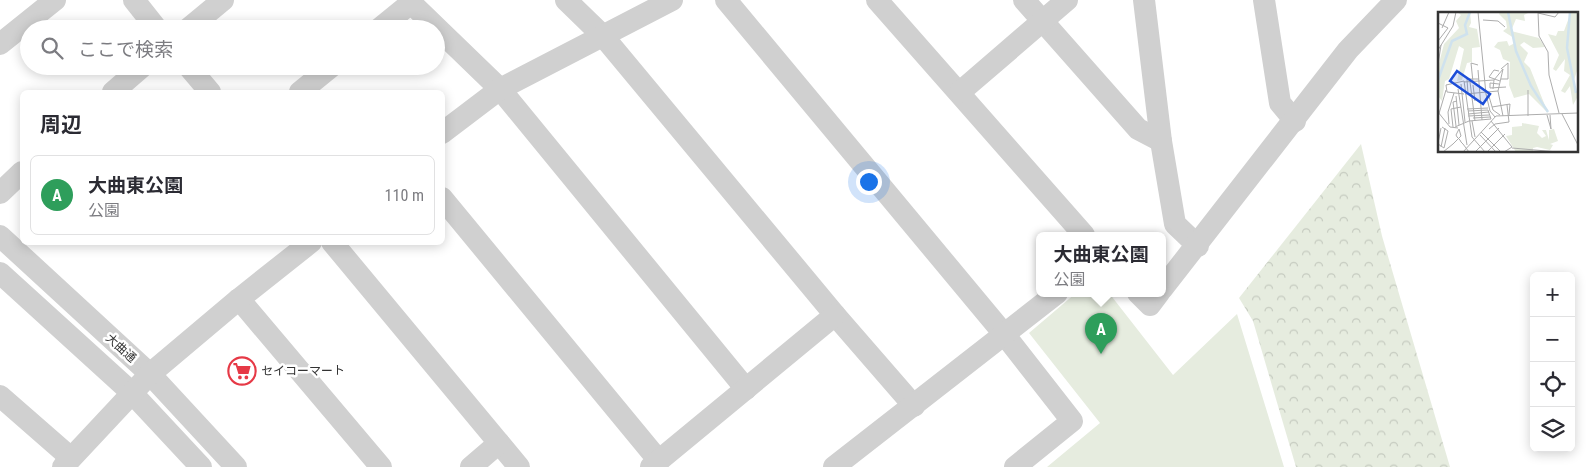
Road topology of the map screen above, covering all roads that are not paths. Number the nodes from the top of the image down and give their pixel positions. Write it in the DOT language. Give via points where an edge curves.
graph roads {
  1 [pos="54,0"];
  2 [pos="134,0"];
  3 [pos="224,0"];
  4 [pos="566,0"];
  5 [pos="672,0"];
  6 [pos="726,0"];
  7 [pos="877,0"];
  8 [pos="1024,0"];
  9 [pos="1067,0"];
  10 [pos="1144,0"];
  11 [pos="1264,0"];
  12 [pos="1396,0"];
  13 [pos="410,1"];
  14 [pos="29,20"];
  15 [pos="150,20"];
  16 [pos="199,20"];
  17 [pos="388,20"];
  18 [pos="429,20"];
  19 [pos="1042,21"];
  20 [pos="20,28"];
  21 [pos="445,35"];
  22 [pos="603,36"];
  23 [pos="0,44"];
  24 [pos="133,75"];
  25 [pos="196,75"];
  26 [pos="321,75"];
  27 [pos="500,89"];
  28 [pos="115,90"];
  29 [pos="208,90"];
  30 [pos="302,90"];
  31 [pos="960,92"];
  32 [pos="1295,121"];
  33 [pos="445,131"];
  34 [pos="1161,141"];
  35 [pos="20,174"];
  36 [pos="1,189"];
  37 [pos="445,202"];
  38 [pos="1081,232"];
  39 [pos="0,236"];
  40 [pos="307,245"];
  41 [pos="334,245"];
  42 [pos="1198,246"];
  43 [pos="0,273"];
  44 [pos="1166,284"];
  45 [pos="1052,297"];
  46 [pos="1142,297"];
  47 [pos="1157,297"];
  48 [pos="239,299"];
  49 [pos="835,315"];
  50 [pos="1004,334"];
  51 [pos="150,374"];
  52 [pos="746,389"];
  53 [pos="132,392"];
  54 [pos="0,396"];
  55 [pos="914,406"];
  56 [pos="499,443"];
  57 [pos="67,462"];
  58 [pos="655,464"];
  59 [pos="837,466"];
  60 [pos="201,467"];
  61 [pos="236,467"];
  62 [pos="380,467"];
  63 [pos="471,467"];
  64 [pos="519,467"];
  65 [pos="1016,467"];
  1 -- 14 [label="street"];
  2 -- 15 [label="street"];
  3 -- 16 [label="street"];
  4 -- 22 [label="street"];
  5 -- 22 [label="street"];
  6 -- 50 [label="street"];
  7 -- 31 [label="street"];
  8 -- 19 [label="street"];
  9 -- 19 [label="street"];
  10 -- 34 [label="street"];
  11 -- 32 [label="street" via="1280,103"];
  12 -- 32 [label="street" via="1348,50"];
  13 -- 17 [label="street"];
  13 -- 18 [label="street"];
  19 -- 31 [label="street"];
  19 -- 34 [label="street" via="1138,129"];
  20 -- 23 [label="street"];
  21 -- 27 [label="street"];
  22 -- 27 [label="street"];
  22 -- 49 [label="street"];
  24 -- 28 [label="street"];
  25 -- 29 [label="street"];
  26 -- 30 [label="street"];
  27 -- 33 [label="street"];
  27 -- 52 [label="street"];
  31 -- 38 [label="street"];
  32 -- 42 [label="street"];
  34 -- 42 [label="street" via="1174,224"];
  35 -- 36 [label="street"];
  37 -- 58 [label="street"];
  39 -- 51 [label="street, 大曲通"];
  40 -- 48 [label="street"];
  41 -- 56 [label="street"];
  42 -- 44 [label="street"];
  43 -- 53 [label="street"];
  45 -- 50 [label="street"];
  46 -- 47 [label="street" via="1150,305"];
  48 -- 51 [label="street"];
  48 -- 62 [label="street"];
  49 -- 52 [label="street"];
  49 -- 55 [label="street"];
  50 -- 55 [label="street"];
  50 -- 65 [label="street" via="1072,420"];
  51 -- 53 [label="street"];
  51 -- 61 [label="street, 大曲通"];
  52 -- 58 [label="street"];
  53 -- 57 [label="street"];
  53 -- 60 [label="street"];
  54 -- 57 [label="street"];
  55 -- 59 [label="street"];
  56 -- 63 [label="street"];
  56 -- 64 [label="street"];
}
